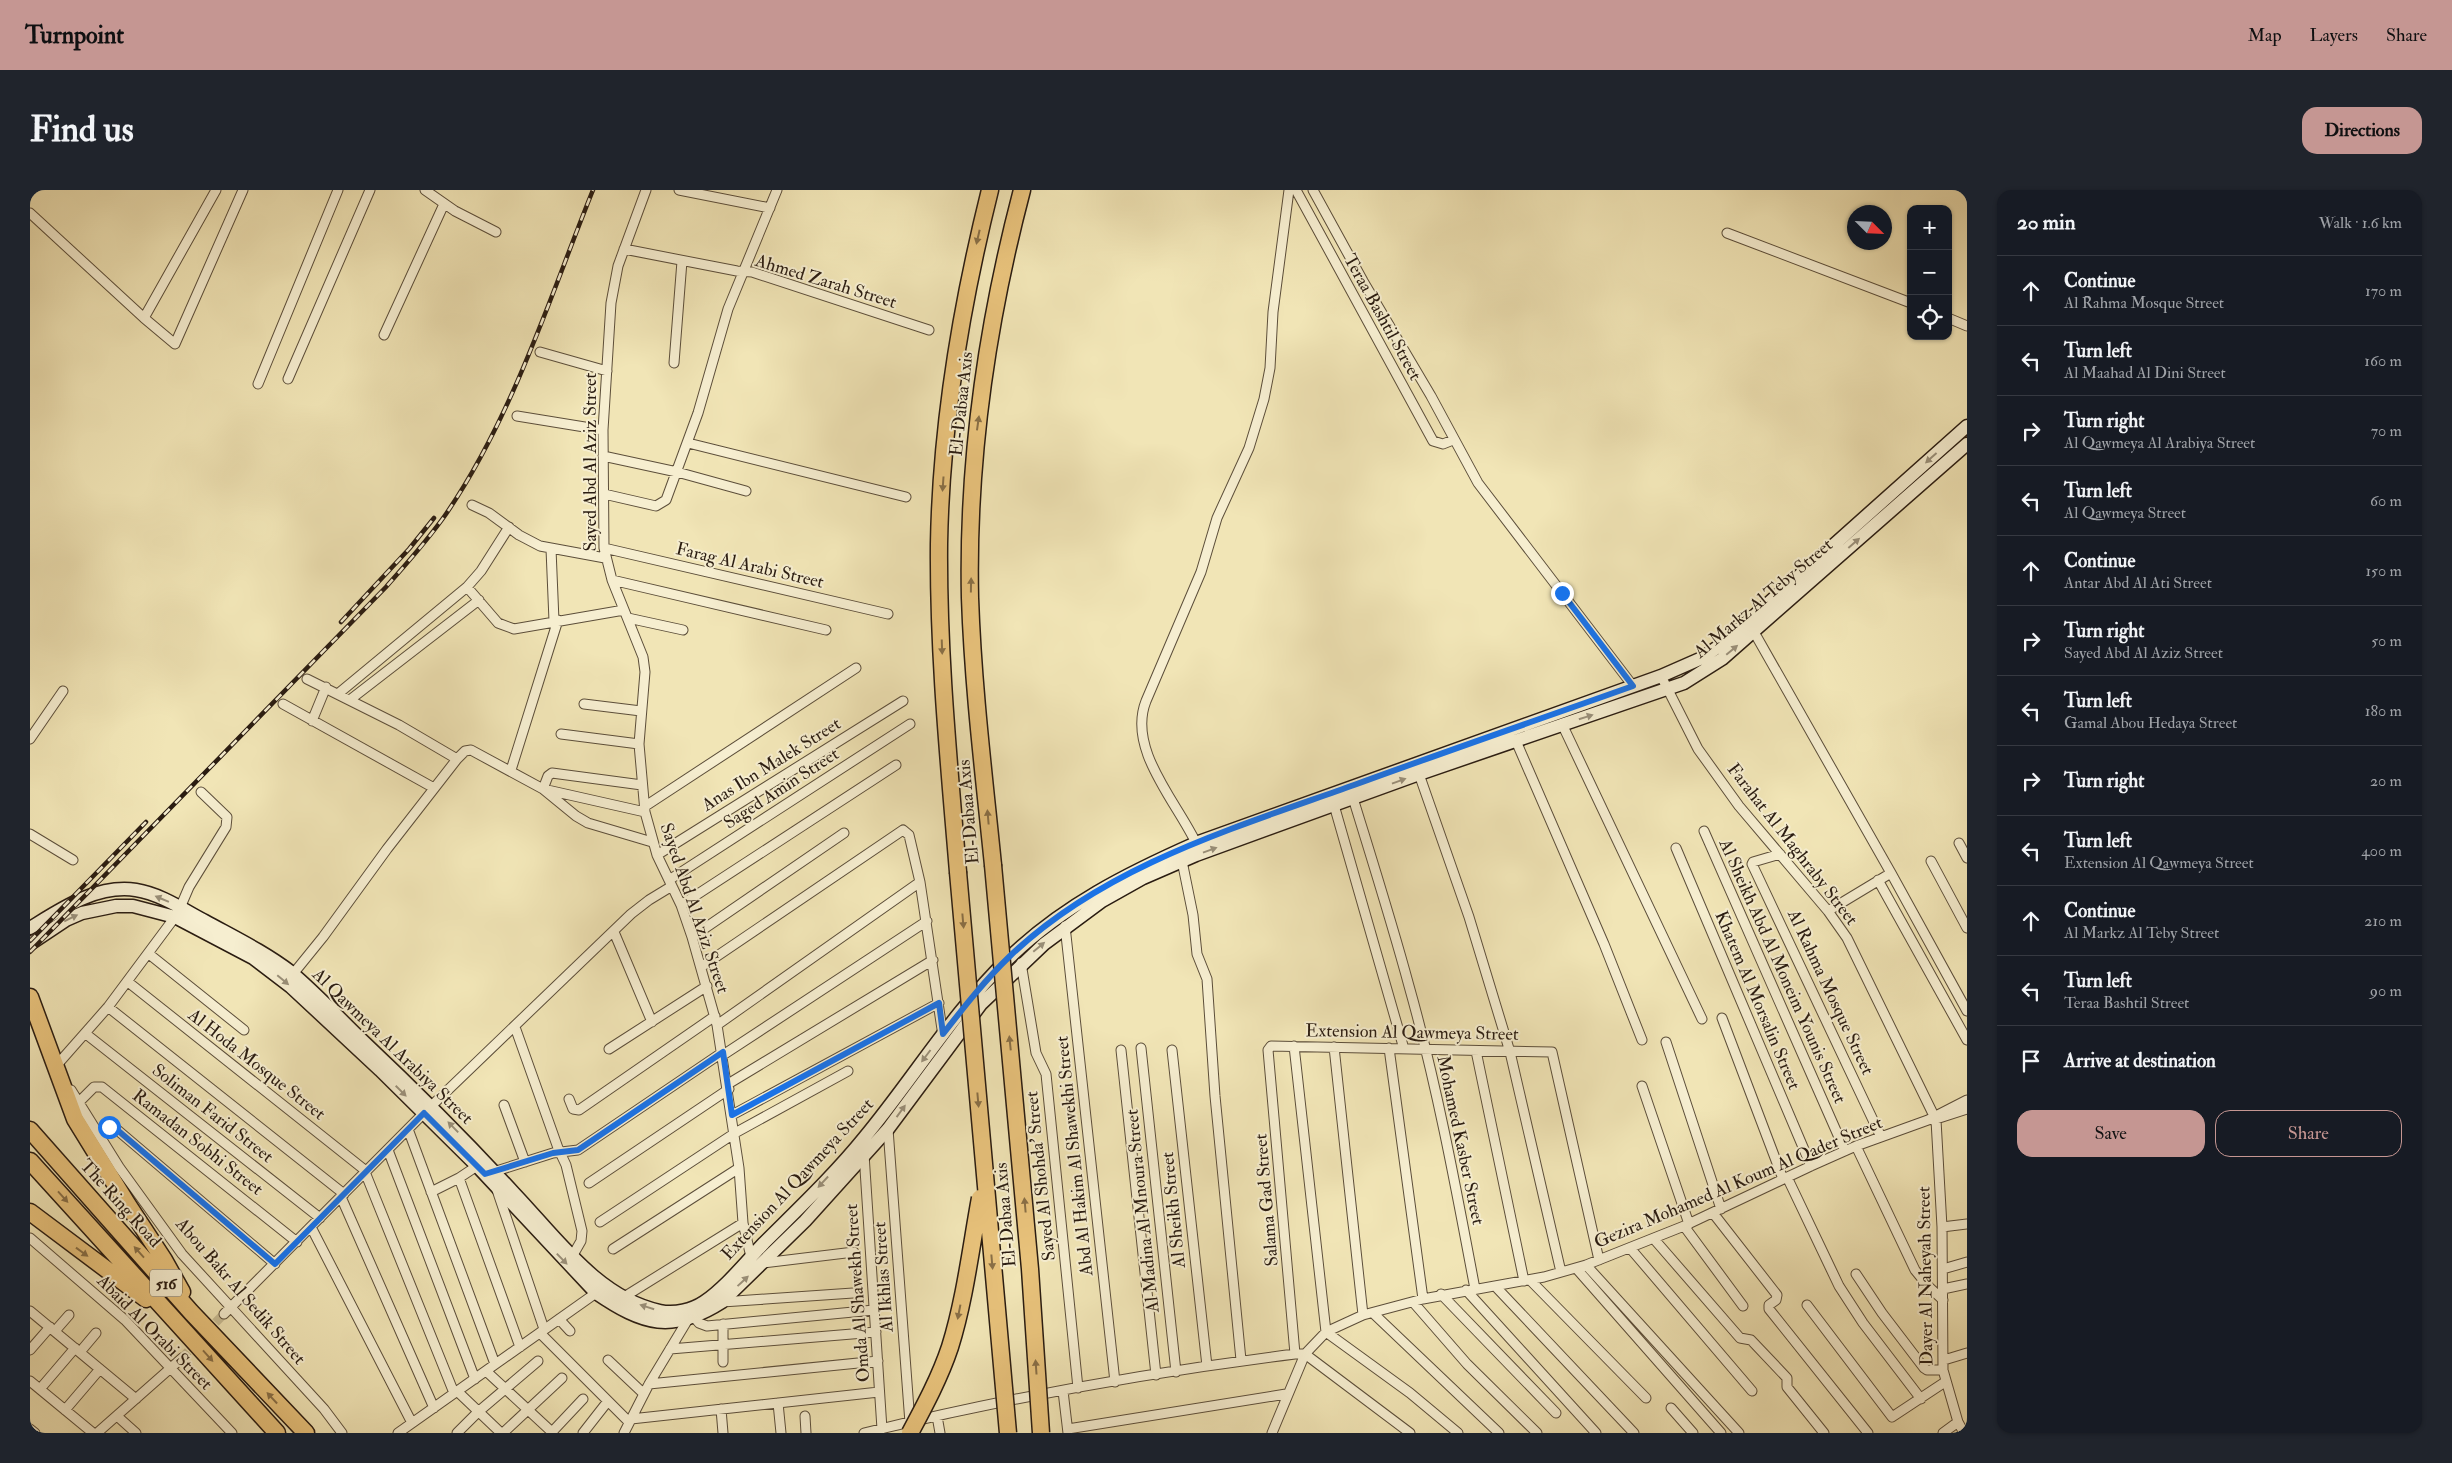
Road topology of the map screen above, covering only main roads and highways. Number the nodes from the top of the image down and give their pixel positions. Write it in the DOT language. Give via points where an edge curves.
graph roads {
  1 [pos="990,190"];
  2 [pos="1022,190"];
  3 [pos="30,997"];
  4 [pos="30,1130"];
  5 [pos="30,1161"];
  6 [pos="984,1178"];
  7 [pos="30,1212"];
  8 [pos="191,1312"];
  9 [pos="187,1332"];
  10 [pos="910,1428"];
  11 [pos="277,1433"];
  12 [pos="306,1433"];
  13 [pos="1008,1433"];
  14 [pos="1041,1433"];
  1 -- 6 [label="highway, El-Dabaa Axis, one-way, bridge" via="957,336 946,432 940,542 944,702"];
  14 -- 2 [label="highway, El-Dabaa Axis, one-way, bridge" via="1029,1259 972,648 971,543 976,436 1006,248"];
  3 -- 8 [label="highway" via="75,1119 164,1260"];
  8 -- 4 [label="highway, The Ring Road / 516, one-way"];
  5 -- 9 [label="highway, 516, one-way"];
  6 -- 10 [label="highway, one-way, bridge" via="958,1318 939,1374"];
  6 -- 13 [label="highway, El-Dabaa Axis, one-way, bridge"];
  7 -- 9 [label="highway, one-way"];
  12 -- 8 [label="highway, The Ring Road / 516, one-way"];
  9 -- 11 [label="highway, 516, one-way"];
}
